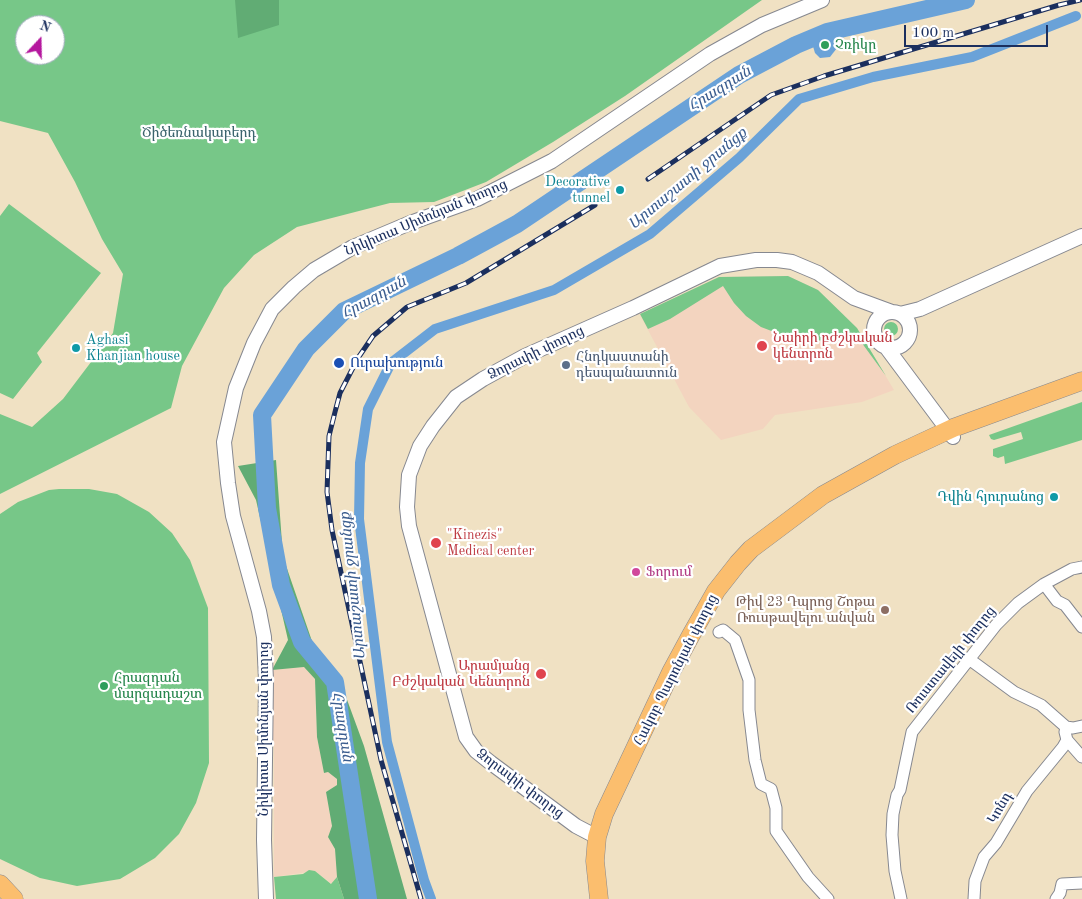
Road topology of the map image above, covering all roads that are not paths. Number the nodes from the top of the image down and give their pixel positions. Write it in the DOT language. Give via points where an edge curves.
graph roads {
  1 [pos="822,0"];
  2 [pos="1082,236"];
  3 [pos="854,298"];
  4 [pos="900,317"];
  5 [pos="875,326"];
  6 [pos="906,341"];
  7 [pos="886,347"];
  8 [pos="1082,381"];
  9 [pos="1082,390"];
  10 [pos="953,432"];
  11 [pos="1082,567"];
  12 [pos="1044,584"];
  13 [pos="1082,627"];
  14 [pos="719,632"];
  15 [pos="969,659"];
  16 [pos="1082,726"];
  17 [pos="1066,727"];
  18 [pos="1067,740"];
  19 [pos="1082,757"];
  20 [pos="597,837"];
  21 [pos="1082,883"];
  22 [pos="0,884"];
  23 [pos="14,899"];
  24 [pos="266,899"];
  25 [pos="599,899"];
  26 [pos="607,899"];
  27 [pos="828,899"];
  28 [pos="901,899"];
  29 [pos="974,899"];
  30 [pos="1056,899"];
  1 -- 24 [label="street, Նիկիտա Սիմոնյան փողոց" via="762,25 710,54 552,161 477,199 353,247 314,270 272,309 236,388 224,442 233,516 264,637"];
  2 -- 4 [label="street"];
  3 -- 4 [label="street"];
  3 -- 5 [label="street"];
  3 -- 20 [label="street, Ձորափի փողոց" via="818,274 792,262 756,260 720,266 525,356 483,379 456,398 420,446 409,475 409,526 466,737 491,763 576,826"];
  4 -- 5 [label="street" via="881,316"];
  4 -- 6 [label="street" via="910,332"];
  5 -- 7 [label="street" via="876,339"];
  6 -- 7 [label="street" via="895,348"];
  6 -- 10 [label="street" via="905,363"];
  7 -- 10 [label="street"];
  8 -- 10 [label="main road, Հակոբ Պարոնյան փողոց"];
  9 -- 10 [label="main road, Հակոբ Պարոնյան փողոց"];
  10 -- 20 [label="main road, Հակոբ Պարոնյան փողոց" via="895,455 823,495 751,549 738,563 716,592 671,672 607,807"];
  10 -- 26 [label="main road, Հակոբ Պարոնյան փողոց" via="801,518 773,540 732,584 706,625 615,815 605,860"];
  11 -- 12 [label="street, Ռուստավելի փողոց"];
  12 -- 13 [label="street" via="1057,601 1066,605"];
  12 -- 15 [label="street, Ռուստավելի փողոց" via="1018,603"];
  14 -- 27 [label="street" via="723,630 735,640 749,680 753,751 761,784 771,790 776,808 776,831 808,877"];
  15 -- 17 [label="street" via="1014,692 1041,705"];
  15 -- 28 [label="street, Ռուստավելի փողոց" via="912,732 893,814 895,870"];
  16 -- 17 [label="street"];
  17 -- 18 [label="street"];
  18 -- 19 [label="street"];
  18 -- 29 [label="street, Կոնդ" via="1027,791 984,858 975,881"];
  20 -- 25 [label="main road, Հակոբ Պարոնյան փողոց" via="595,861"];
  21 -- 30 [label="street" via="1062,884"];
  22 -- 23 [label="main road"];
}
